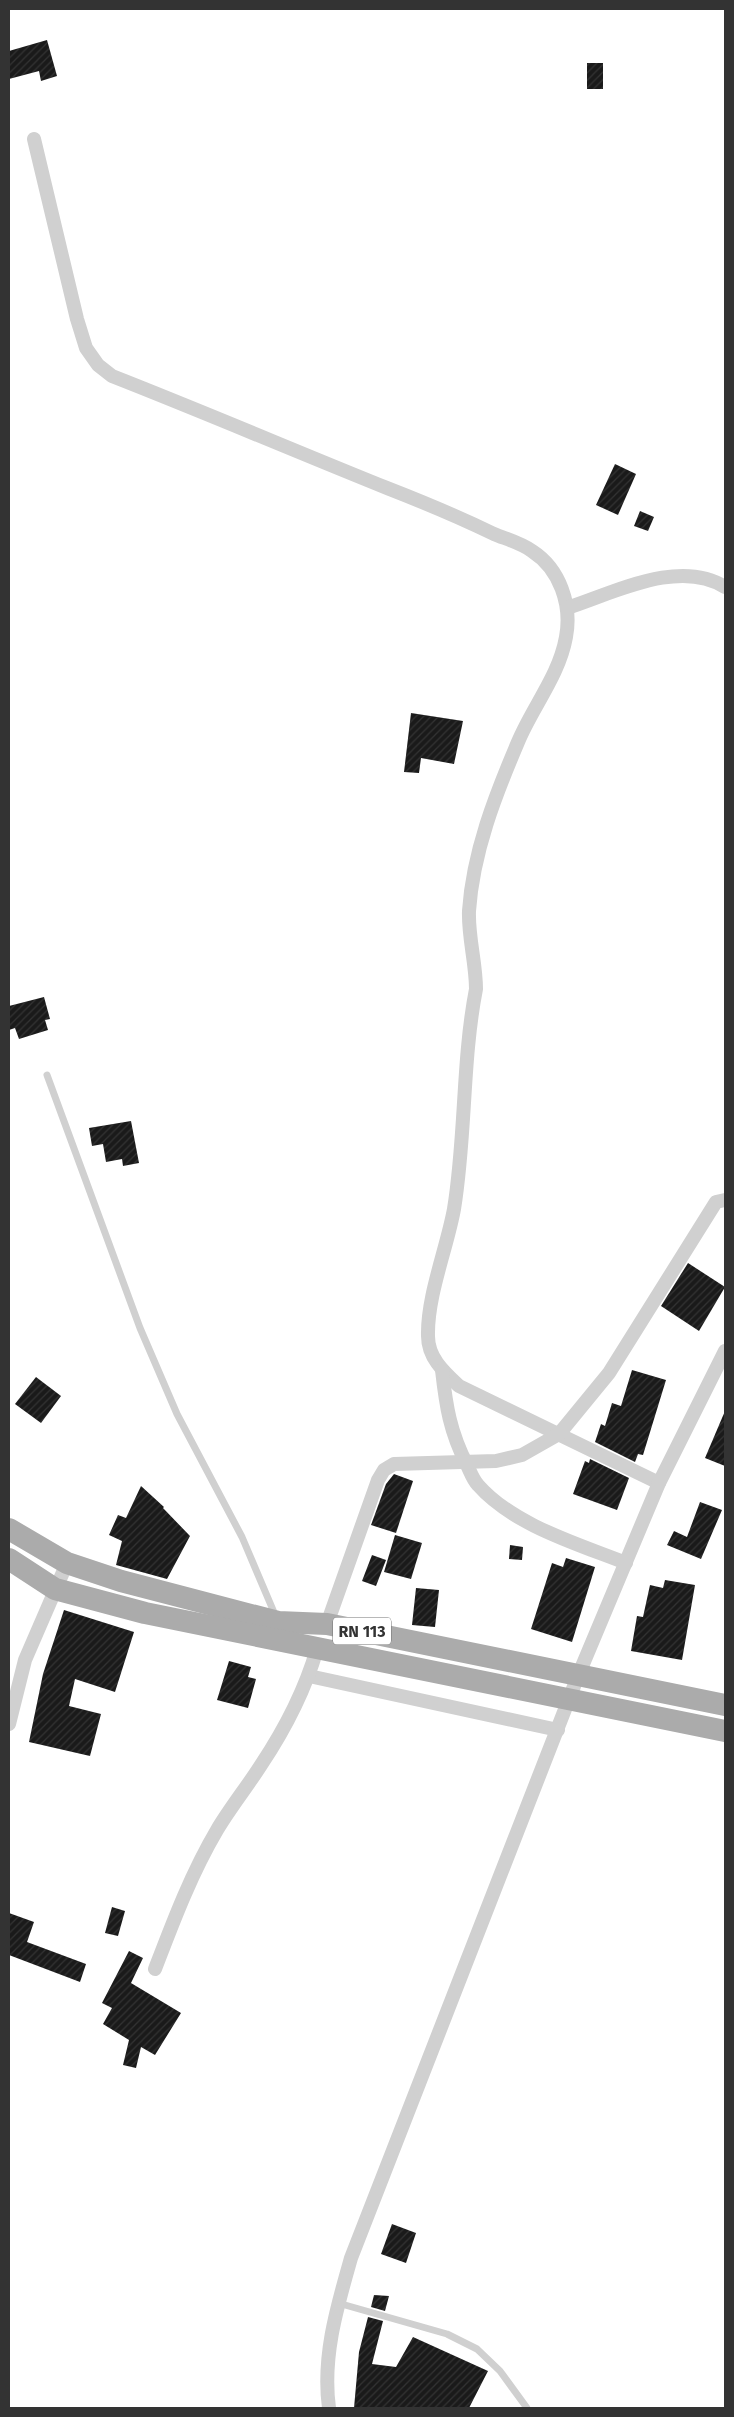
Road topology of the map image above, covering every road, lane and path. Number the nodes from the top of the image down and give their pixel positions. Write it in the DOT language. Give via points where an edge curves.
graph roads {
  1 [pos="34,139"];
  2 [pos="725,587"];
  3 [pos="567,608"];
  4 [pos="47,1075"];
  5 [pos="725,1200"];
  6 [pos="725,1351"];
  7 [pos="442,1370"];
  8 [pos="559,1434"];
  9 [pos="466,1462"];
  10 [pos="659,1483"];
  11 [pos="9,1529"];
  12 [pos="9,1559"];
  13 [pos="67,1563"];
  14 [pos="626,1563"];
  15 [pos="55,1589"];
  16 [pos="278,1622"];
  17 [pos="327,1624"];
  18 [pos="317,1649"];
  19 [pos="309,1676"];
  20 [pos="578,1676"];
  21 [pos="569,1701"];
  22 [pos="725,1705"];
  23 [pos="9,1724"];
  24 [pos="558,1730"];
  25 [pos="725,1731"];
  26 [pos="155,1969"];
  27 [pos="338,2303"];
  28 [pos="329,2408"];
  29 [pos="527,2408"];
  1 -- 3 [label="street" via="77,319 86,348 98,365 112,376 440,509 532,551 562,586"];
  2 -- 3 [label="street" via="699,576 675,575"];
  3 -- 7 [label="street" via="567,635 562,656 519,740 482,836 475,867 470,934 476,989 454,1209 428,1336 430,1351"];
  4 -- 16 [label="lane" via="140,1328 177,1414 242,1537"];
  5 -- 8 [label="street" via="716,1202 609,1373"];
  6 -- 10 [label="street"];
  7 -- 8 [label="street" via="459,1386"];
  7 -- 9 [label="street" via="447,1416"];
  8 -- 9 [label="street" via="522,1455 496,1461"];
  8 -- 10 [label="street"];
  9 -- 14 [label="street" via="477,1484 504,1506 540,1528"];
  9 -- 17 [label="street" via="394,1464 384,1470"];
  10 -- 14 [label="street"];
  11 -- 13 [label="main road, RN 113"];
  12 -- 15 [label="main road, RN 113"];
  13 -- 15 [label="street"];
  13 -- 16 [label="main road, RN 113" via="121,1582"];
  14 -- 20 [label="street"];
  15 -- 18 [label="main road, RN 113" via="145,1613"];
  15 -- 23 [label="street" via="25,1660"];
  16 -- 17 [label="main road, RN 113"];
  17 -- 20 [label="main road, RN 113"];
  18 -- 19 [label="street"];
  18 -- 21 [label="main road, RN 113"];
  19 -- 24 [label="street"];
  19 -- 26 [label="street" via="263,1762 217,1830 196,1869"];
  20 -- 21 [label="street"];
  20 -- 22 [label="main road, RN 113"];
  21 -- 24 [label="street"];
  21 -- 25 [label="main road, RN 113"];
  24 -- 27 [label="street" via="351,2258"];
  27 -- 28 [label="street" via="331,2330"];
  27 -- 29 [label="lane" via="447,2334 477,2349 500,2371"];
}
